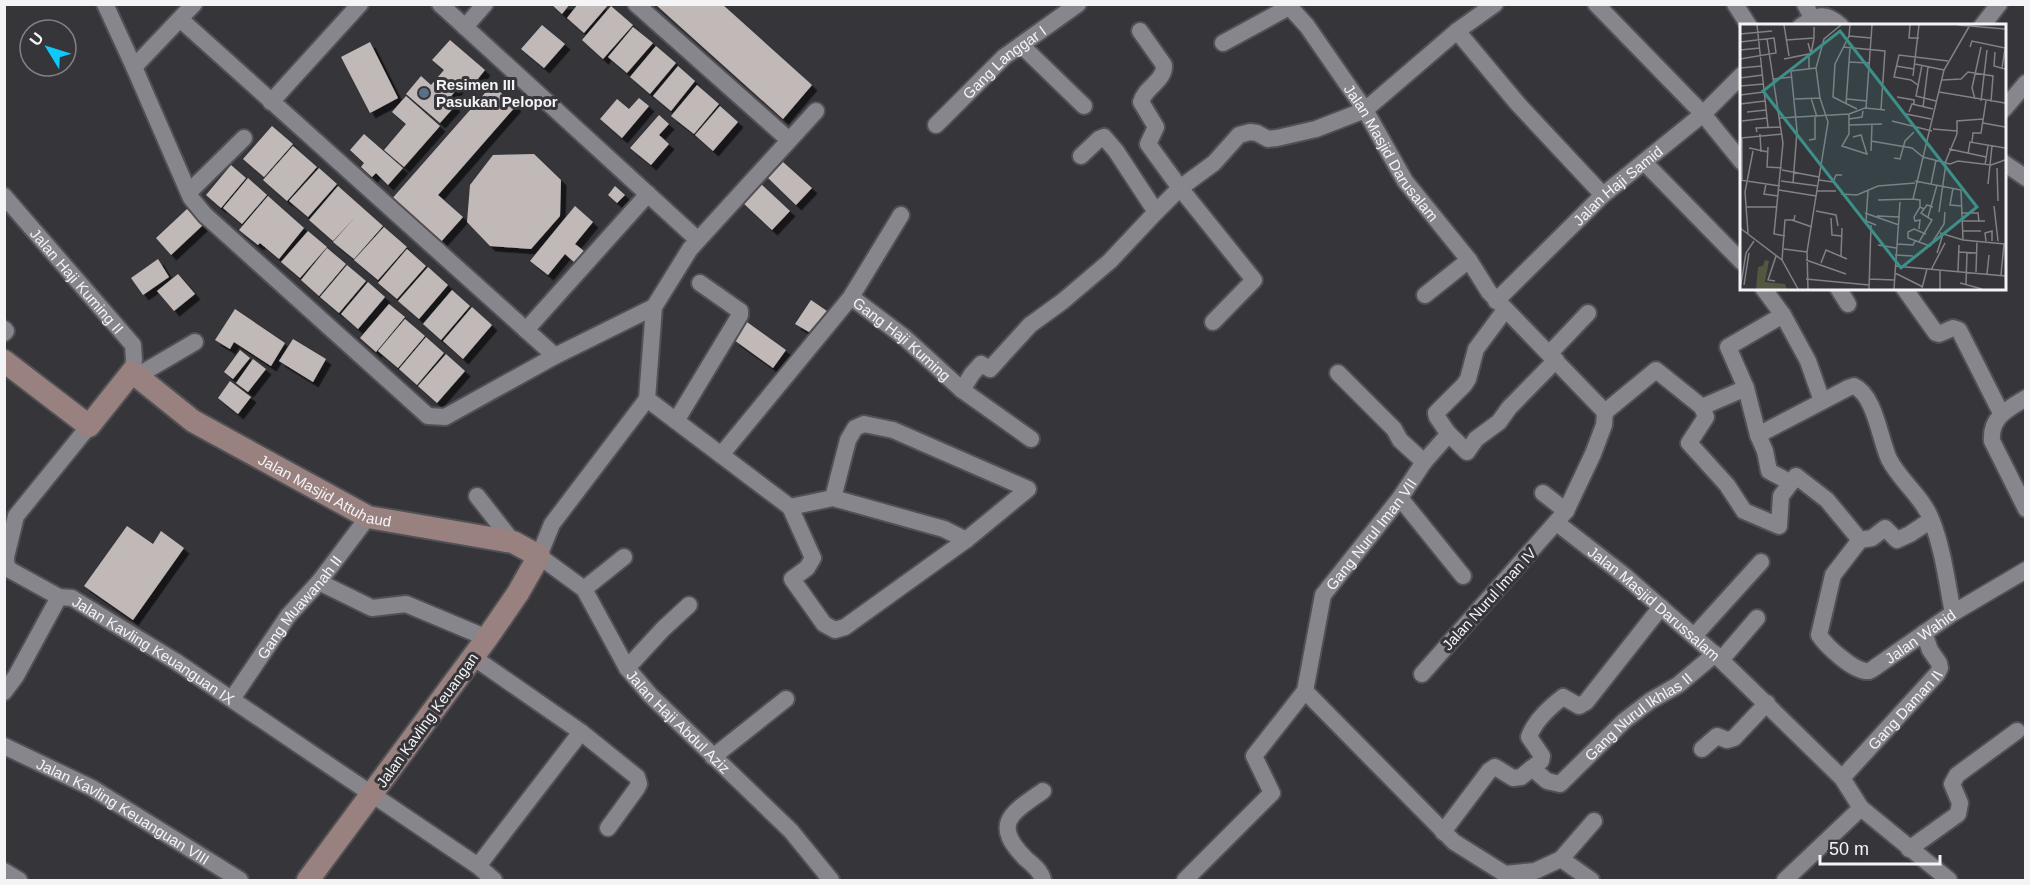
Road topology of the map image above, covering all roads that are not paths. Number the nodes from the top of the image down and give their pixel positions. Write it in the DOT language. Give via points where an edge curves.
graph roads {
  1 [pos="105,4"];
  2 [pos="194,4"];
  3 [pos="360,4"];
  4 [pos="440,4"];
  5 [pos="485,4"];
  6 [pos="636,4"];
  7 [pos="1078,4"];
  8 [pos="1495,4"];
  9 [pos="1596,4"];
  10 [pos="1735,4"];
  11 [pos="1999,4"];
  12 [pos="1288,6"];
  13 [pos="1806,16"];
  14 [pos="180,19"];
  15 [pos="1748,24"];
  16 [pos="1838,24"];
  17 [pos="1984,24"];
  18 [pos="465,27"];
  19 [pos="1140,31"];
  20 [pos="1457,31"];
  21 [pos="1222,43"];
  22 [pos="1021,45"];
  23 [pos="134,67"];
  24 [pos="1740,77"];
  25 [pos="2025,83"];
  26 [pos="271,102"];
  27 [pos="1084,106"];
  28 [pos="2006,107"];
  29 [pos="1365,110"];
  30 [pos="816,111"];
  31 [pos="1703,114"];
  32 [pos="936,125"];
  33 [pos="244,138"];
  34 [pos="789,140"];
  35 [pos="1081,156"];
  36 [pos="1740,160"];
  37 [pos="1644,162"];
  38 [pos="2006,164"];
  39 [pos="2025,178"];
  40 [pos="1180,188"];
  41 [pos="189,192"];
  42 [pos="648,194"];
  43 [pos="1603,195"];
  44 [pos="4,196"];
  45 [pos="1156,212"];
  46 [pos="901,215"];
  47 [pos="698,240"];
  48 [pos="1469,260"];
  49 [pos="1740,260"];
  50 [pos="700,283"];
  51 [pos="1764,290"];
  52 [pos="1839,290"];
  53 [pos="1905,290"];
  54 [pos="1425,295"];
  55 [pos="851,297"];
  56 [pos="1848,304"];
  57 [pos="1501,305"];
  58 [pos="654,307"];
  59 [pos="1588,313"];
  60 [pos="1783,315"];
  61 [pos="1213,322"];
  62 [pos="526,330"];
  63 [pos="195,342"];
  64 [pos="555,356"];
  65 [pos="1552,357"];
  66 [pos="4,361"];
  67 [pos="1338,373"];
  68 [pos="134,374"];
  69 [pos="1746,388"];
  70 [pos="962,390"];
  71 [pos="2025,398"];
  72 [pos="647,399"];
  73 [pos="1822,401"];
  74 [pos="1702,407"];
  75 [pos="1605,412"];
  76 [pos="2001,413"];
  77 [pos="676,421"];
  78 [pos="89,426"];
  79 [pos="1448,433"];
  80 [pos="1758,435"];
  81 [pos="1031,439"];
  82 [pos="721,455"];
  83 [pos="1424,462"];
  84 [pos="1791,483"];
  85 [pos="1542,493"];
  86 [pos="477,496"];
  87 [pos="833,498"];
  88 [pos="1400,498"];
  89 [pos="790,507"];
  90 [pos="2025,510"];
  91 [pos="10,513"];
  92 [pos="368,517"];
  93 [pos="1561,517"];
  94 [pos="1931,519"];
  95 [pos="966,540"];
  96 [pos="1860,540"];
  97 [pos="513,542"];
  98 [pos="539,556"];
  99 [pos="624,557"];
  100 [pos="1761,562"];
  101 [pos="2025,570"];
  102 [pos="1463,576"];
  103 [pos="319,582"];
  104 [pos="585,589"];
  105 [pos="59,597"];
  106 [pos="690,605"];
  107 [pos="1661,606"];
  108 [pos="1953,613"];
  109 [pos="1757,618"];
  110 [pos="1924,633"];
  111 [pos="1694,636"];
  112 [pos="487,638"];
  113 [pos="473,657"];
  114 [pos="1718,657"];
  115 [pos="627,668"];
  116 [pos="1422,674"];
  117 [pos="1305,691"];
  118 [pos="4,692"];
  119 [pos="232,699"];
  120 [pos="786,699"];
  121 [pos="1767,703"];
  122 [pos="2017,731"];
  123 [pos="581,732"];
  124 [pos="4,746"];
  125 [pos="1702,749"];
  126 [pos="713,757"];
  127 [pos="1532,768"];
  128 [pos="1842,778"];
  129 [pos="1043,791"];
  130 [pos="372,794"];
  131 [pos="1861,808"];
  132 [pos="1594,821"];
  133 [pos="608,828"];
  134 [pos="1443,832"];
  135 [pos="1909,849"];
  136 [pos="1561,859"];
  137 [pos="478,866"];
  138 [pos="240,880"];
  139 [pos="308,880"];
  140 [pos="494,880"];
  141 [pos="831,880"];
  142 [pos="1043,880"];
  143 [pos="1185,880"];
  144 [pos="1591,880"];
  145 [pos="1785,880"];
  146 [pos="1949,880"];
  1 -- 23 [label="street"];
  2 -- 14 [label="street"];
  3 -- 26 [label="street"];
  4 -- 18 [label="street"];
  5 -- 18 [label="street"];
  6 -- 34 [label="street"];
  7 -- 22 [label="street, Gang Langgar I"];
  8 -- 20 [label="street"];
  9 -- 31 [label="street"];
  10 -- 15 [label="street"];
  11 -- 17 [label="street"];
  12 -- 21 [label="street"];
  12 -- 29 [label="street, Jalan Masjid Darusalam" via="1307,26"];
  13 -- 16 [label="street" via="1827,17"];
  14 -- 23 [label="street"];
  14 -- 26 [label="street"];
  18 -- 42 [label="street"];
  19 -- 40 [label="street" via="1164,65 1162,76 1143,96 1143,106 1156,127 1148,144"];
  20 -- 29 [label="street"];
  20 -- 43 [label="street" via="1518,105"];
  22 -- 27 [label="street"];
  22 -- 32 [label="street, Gang Langgar I"];
  23 -- 41 [label="street"];
  24 -- 31 [label="street, Jalan Haji Samid"];
  25 -- 28 [label="street"];
  26 -- 62 [label="street"];
  29 -- 40 [label="street" via="1316,129 1277,138 1250,132 1239,135 1214,163"];
  29 -- 48 [label="street, Jalan Masjid Darusalam" via="1405,181"];
  30 -- 34 [label="street"];
  31 -- 36 [label="street"];
  31 -- 37 [label="street, Jalan Haji Samid"];
  33 -- 41 [label="street"];
  34 -- 47 [label="street"];
  35 -- 45 [label="street" via="1104,137"];
  37 -- 43 [label="street, Jalan Haji Samid"];
  37 -- 49 [label="street"];
  38 -- 39 [label="street"];
  40 -- 45 [label="street"];
  40 -- 61 [label="street" via="1254,280"];
  41 -- 64 [label="street" via="205,215 429,416 445,417"];
  42 -- 47 [label="street"];
  42 -- 62 [label="street"];
  43 -- 57 [label="street, Jalan Haji Samid"];
  44 -- 68 [label="street, Jalan Haji Kuming II" via="133,345"];
  45 -- 70 [label="street" via="1110,261 1030,325 990,369 981,364"];
  46 -- 55 [label="street"];
  47 -- 58 [label="street"];
  48 -- 54 [label="street"];
  48 -- 57 [label="street, Jalan Masjid Darusalam"];
  50 -- 77 [label="street" via="740,311 740,315"];
  51 -- 60 [label="street"];
  52 -- 56 [label="street"];
  53 -- 76 [label="street" via="1936,333 1959,330"];
  55 -- 70 [label="street, Gang Haji Kuming" via="904,337"];
  55 -- 82 [label="street, Gang Haji Kuming"];
  57 -- 65 [label="street"];
  57 -- 79 [label="street" via="1476,349 1468,379 1436,413"];
  58 -- 64 [label="street"];
  58 -- 72 [label="street"];
  59 -- 65 [label="street"];
  60 -- 69 [label="street" via="1728,347"];
  60 -- 73 [label="street" via="1808,361"];
  62 -- 64 [label="street"];
  63 -- 68 [label="street"];
  65 -- 75 [label="street"];
  65 -- 79 [label="street" via="1499,422 1476,439 1467,452"];
  66 -- 78 [label="street"];
  67 -- 83 [label="street"];
  68 -- 78 [label="street, Jalan Kavling Keuanguan IX"];
  68 -- 92 [label="street, Jalan Masjid Attuhaud" via="193,421"];
  69 -- 74 [label="street"];
  69 -- 80 [label="street"];
  70 -- 81 [label="street, Gang Haji Kuming"];
  71 -- 76 [label="street"];
  72 -- 77 [label="street"];
  72 -- 98 [label="street" via="552,524"];
  73 -- 80 [label="street"];
  73 -- 94 [label="street" via="1852,386 1863,392 1890,460"];
  74 -- 75 [label="street" via="1656,370"];
  74 -- 84 [label="street" via="1706,417 1689,443 1744,511 1779,525 1781,496"];
  75 -- 93 [label="street" via="1593,454"];
  76 -- 90 [label="street" via="1994,424 1992,441"];
  77 -- 82 [label="street"];
  78 -- 91 [label="street, Jalan Kavling Keuanguan IX"];
  79 -- 83 [label="street, Gang Nurul Iman VII"];
  80 -- 84 [label="street" via="1768,471"];
  82 -- 89 [label="street"];
  83 -- 88 [label="street, Gang Nurul Iman VII"];
  84 -- 96 [label="street" via="1797,476 1827,500"];
  85 -- 93 [label="street, Jalan Masjid Darussalam"];
  86 -- 97 [label="street"];
  87 -- 89 [label="street"];
  87 -- 95 [label="street" via="944,529"];
  87 -- 95 [label="street" via="848,440 855,428 864,424 893,430 1028,489"];
  88 -- 102 [label="street"];
  88 -- 117 [label="street, Gang Nurul Iman VII" via="1323,595"];
  89 -- 95 [label="street" via="813,558 792,579 824,624 835,630"];
  91 -- 105 [label="street, Jalan Kavling Keuanguan IX" via="6,564"];
  92 -- 97 [label="street, Jalan Masjid Attuhaud"];
  92 -- 103 [label="street, Gang Muawanah II"];
  93 -- 107 [label="street, Jalan Masjid Darussalam"];
  93 -- 116 [label="street, Jalan Nurul Iman IV"];
  94 -- 96 [label="street" via="1897,540 1885,528 1872,538"];
  94 -- 108 [label="street"];
  96 -- 110 [label="street, Jalan Wahid" via="1833,575 1819,635 1825,644 1847,662 1868,671"];
  97 -- 98 [label="street, Jalan Masjid Attuhaud"];
  98 -- 104 [label="street, Jalan Haji Abdul Aziz"];
  98 -- 112 [label="street, Jalan Kavling Keuangan"];
  99 -- 104 [label="street"];
  100 -- 111 [label="street"];
  101 -- 108 [label="street, Jalan Wahid"];
  103 -- 112 [label="street" via="372,608 406,604"];
  103 -- 119 [label="street, Gang Muawanah II" via="288,616"];
  104 -- 115 [label="street, Jalan Haji Abdul Aziz"];
  105 -- 118 [label="street"];
  105 -- 119 [label="street, Jalan Kavling Keuanguan IX" via="72,598"];
  106 -- 115 [label="street"];
  107 -- 111 [label="street, Jalan Masjid Darussalam"];
  107 -- 127 [label="street" via="1586,702 1579,706 1563,697 1536,724 1529,737 1542,756"];
  108 -- 110 [label="street, Jalan Wahid"];
  109 -- 114 [label="street, Gang Nurul Ikhlas II"];
  110 -- 128 [label="street, Gang Daman II" via="1939,663 1937,674"];
  111 -- 114 [label="street, Jalan Masjid Darussalam"];
  112 -- 113 [label="street, Jalan Kavling Keuangan"];
  113 -- 123 [label="street"];
  113 -- 130 [label="street, Jalan Kavling Keuangan"];
  114 -- 121 [label="street, Jalan Masjid Darussalam"];
  114 -- 127 [label="street, Gang Nurul Ikhlas II" via="1624,721 1564,782 1547,781"];
  115 -- 126 [label="street, Jalan Haji Abdul Aziz"];
  117 -- 134 [label="street"];
  117 -- 143 [label="street, Gang Nurul Iman VII" via="1254,756 1272,793"];
  119 -- 130 [label="street, Jalan Kavling Keuanguan IX"];
  120 -- 126 [label="street"];
  121 -- 125 [label="street" via="1734,738 1717,736"];
  121 -- 128 [label="street, Jalan Masjid Darussalam"];
  122 -- 135 [label="street" via="1958,775 1952,784 1960,803 1958,814"];
  123 -- 133 [label="street" via="638,779 637,789"];
  123 -- 137 [label="street"];
  124 -- 138 [label="street, Jalan Kavling Keuanguan VIII" via="92,788"];
  126 -- 141 [label="street, Jalan Haji Abdul Aziz" via="791,831"];
  127 -- 134 [label="street" via="1513,778 1495,767 1489,771"];
  128 -- 131 [label="street, Jalan Masjid Darussalam"];
  129 -- 142 [label="street" via="1019,808 1008,821 1008,832 1012,845 1041,873"];
  130 -- 137 [label="street"];
  130 -- 139 [label="street, Jalan Kavling Keuangan"];
  131 -- 135 [label="street, Jalan Masjid Darussalam"];
  131 -- 145 [label="street"];
  132 -- 136 [label="street"];
  134 -- 136 [label="street" via="1505,874 1534,871"];
  135 -- 146 [label="street, Jalan Masjid Darussalam"];
  136 -- 144 [label="street"];
  137 -- 140 [label="street"];
}
